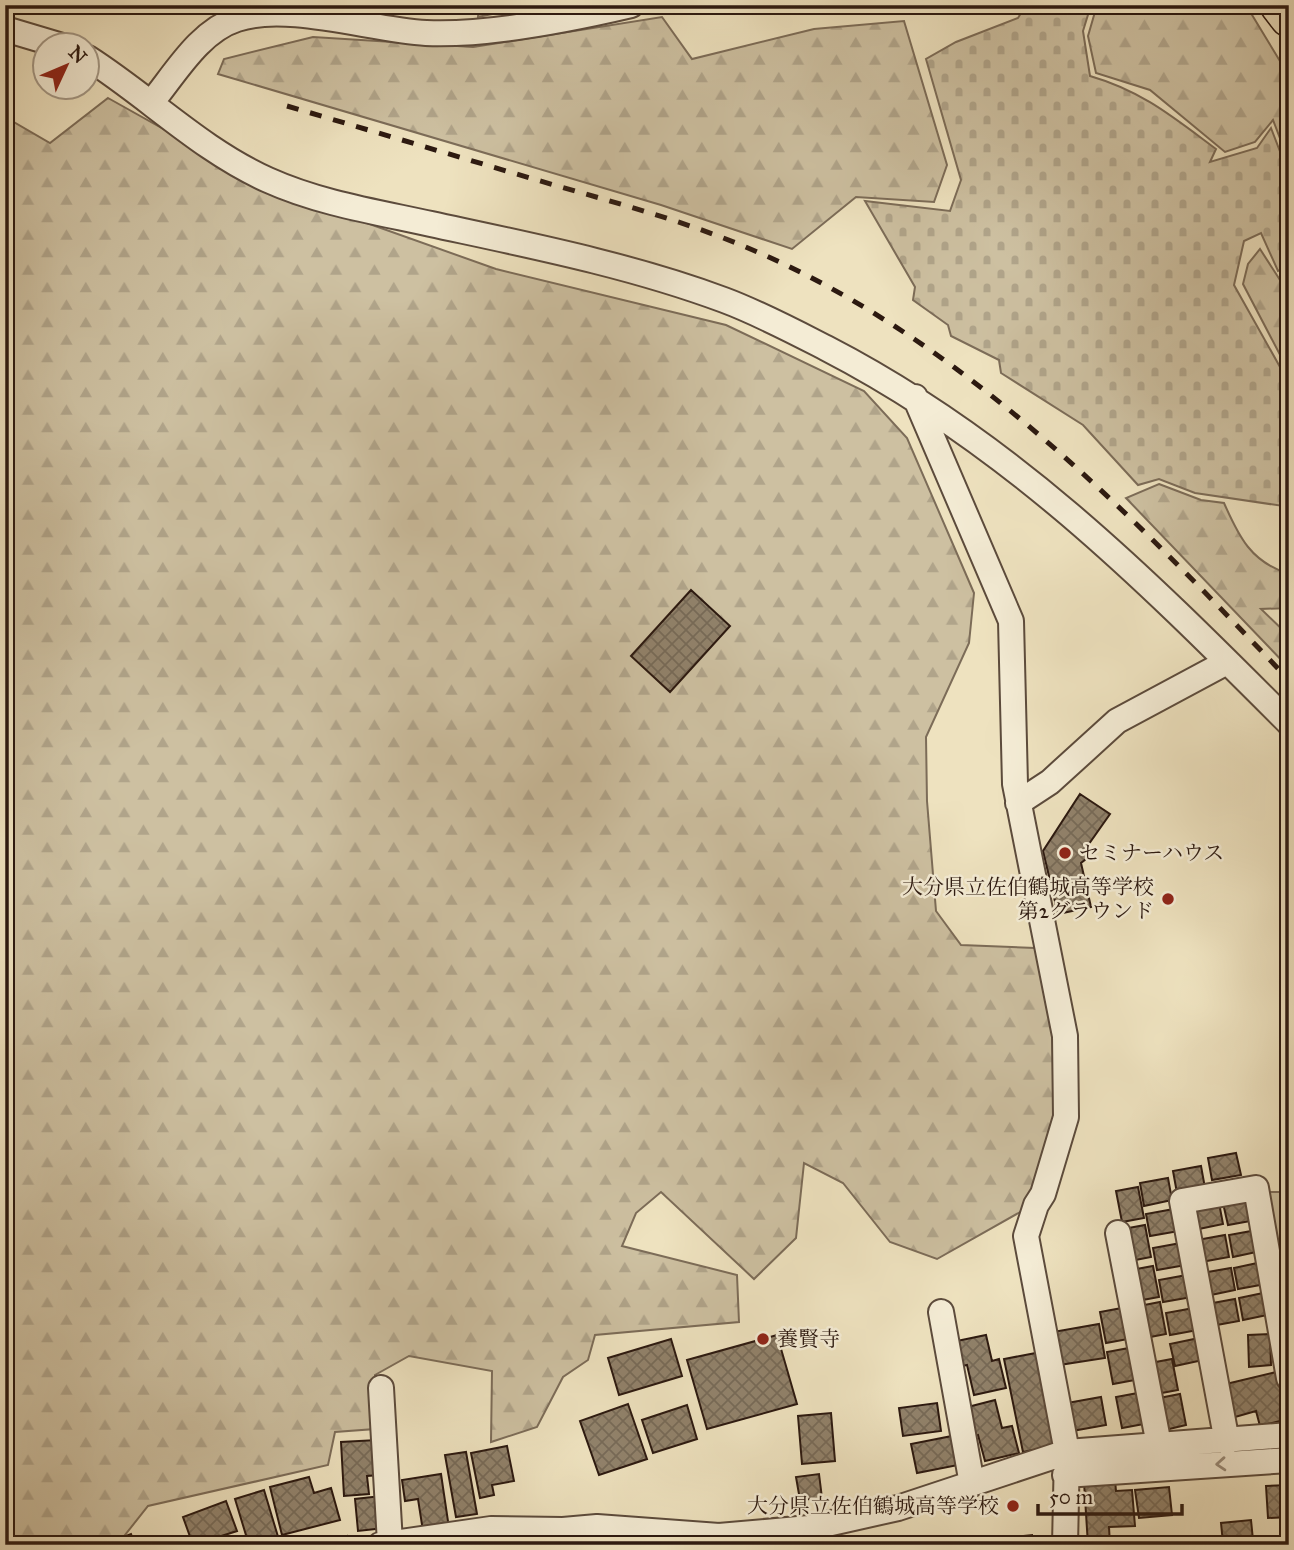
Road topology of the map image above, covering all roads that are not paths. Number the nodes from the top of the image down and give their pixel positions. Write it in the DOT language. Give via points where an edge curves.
graph roads {
  1 [pos="631,5"];
  2 [pos="1279,5"];
  3 [pos="1289,18"];
  4 [pos="5,29"];
  5 [pos="32,37"];
  6 [pos="102,68"];
  7 [pos="151,103"];
  8 [pos="915,397"];
  9 [pos="1227,662"];
  10 [pos="1289,723"];
  11 [pos="1018,803"];
  12 [pos="1118,1233"];
  13 [pos="941,1312"];
  14 [pos="1289,1378"];
  15 [pos="381,1388"];
  16 [pos="1289,1435"];
  17 [pos="1227,1442"];
  18 [pos="1158,1445"];
  19 [pos="1289,1460"];
  20 [pos="1066,1463"];
  21 [pos="972,1484"];
  22 [pos="719,1541"];
  23 [pos="391,1544"];
  24 [pos="1065,1545"];
  1 -- 7 [label="street" via="477,31 428,33 306,14 238,18 203,40"];
  2 -- 3 [label="highway"];
  4 -- 5 [label="street"];
  6 -- 7 [label="street"];
  7 -- 8 [label="street" via="214,151 267,180 320,200 648,276 724,300"];
  8 -- 9 [label="street" via="1007,461 1100,538"];
  8 -- 11 [label="street" via="930,451 1011,621"];
  9 -- 10 [label="street"];
  9 -- 11 [label="street" via="1117,722 1050,782"];
  11 -- 20 [label="street" via="1065,1036 1066,1118 1026,1236"];
  12 -- 18 [label="street"];
  13 -- 21 [label="street"];
  14 -- 17 [label="street" via="1256,1188 1182,1201"];
  15 -- 23 [label="street"];
  16 -- 17 [label="street"];
  17 -- 18 [label="street"];
  18 -- 20 [label="street"];
  19 -- 20 [label="street, one-way"];
  20 -- 21 [label="street"];
  20 -- 24 [label="street"];
  21 -- 22 [label="street" via="898,1508 809,1528"];
  22 -- 23 [label="street" via="597,1527 491,1529"];
}
